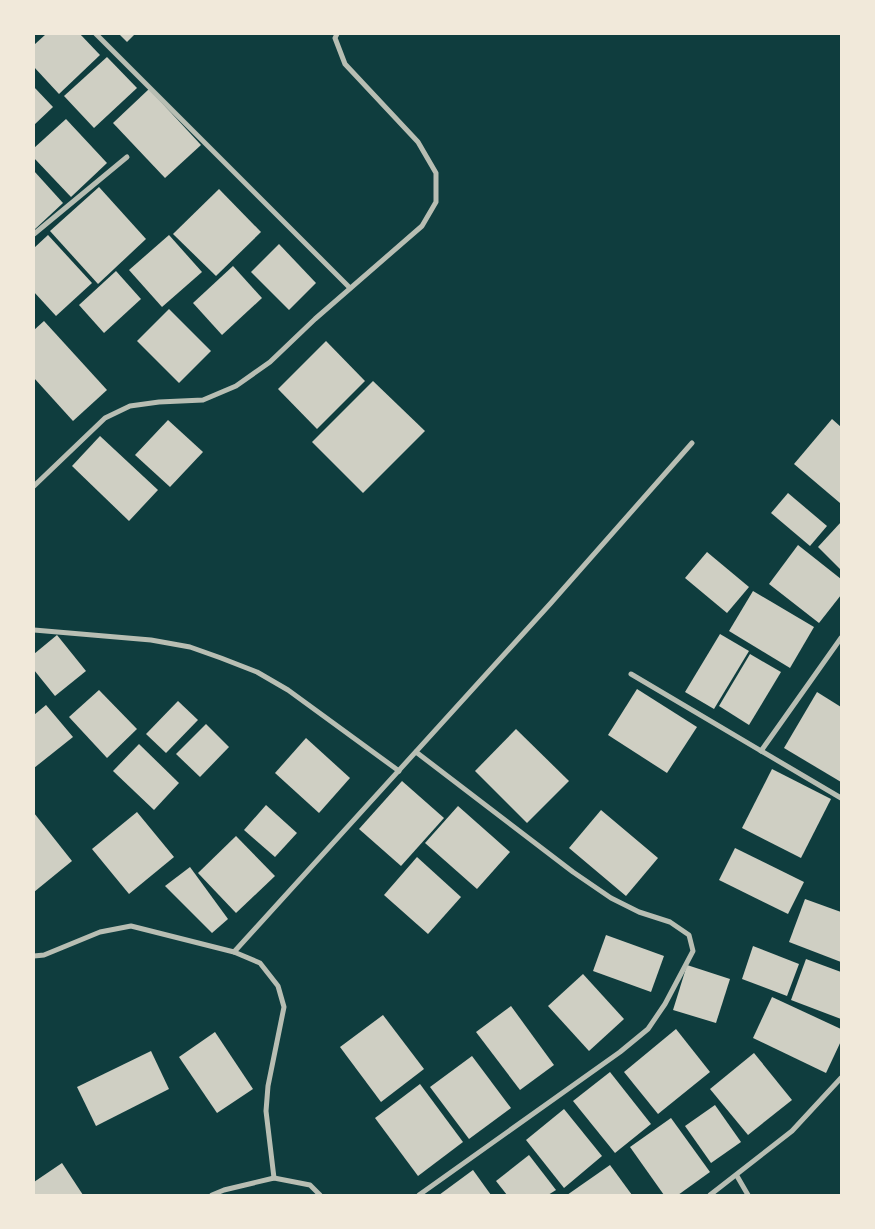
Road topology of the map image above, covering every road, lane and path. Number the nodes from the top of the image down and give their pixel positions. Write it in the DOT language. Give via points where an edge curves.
graph roads {
  1 [pos="96,34"];
  2 [pos="337,34"];
  3 [pos="127,158"];
  4 [pos="34,234"];
  5 [pos="350,288"];
  6 [pos="692,443"];
  7 [pos="34,486"];
  8 [pos="34,630"];
  9 [pos="841,638"];
  10 [pos="631,674"];
  11 [pos="761,751"];
  12 [pos="416,752"];
  13 [pos="399,771"];
  14 [pos="841,798"];
  15 [pos="234,952"];
  16 [pos="34,956"];
  17 [pos="841,1078"];
  18 [pos="737,1176"];
  19 [pos="274,1178"];
  20 [pos="212,1195"];
  21 [pos="320,1195"];
  22 [pos="419,1195"];
  23 [pos="710,1195"];
  24 [pos="748,1195"];
  1 -- 5 [label="street"];
  2 -- 5 [label="street" via="335,38 345,64 418,142 436,173 436,202 422,226"];
  3 -- 4 [label="street"];
  5 -- 7 [label="street" via="270,362 236,386 204,400 130,406 105,418"];
  6 -- 12 [label="street"];
  8 -- 13 [label="street" via="152,640 190,647 257,672 288,690"];
  9 -- 11 [label="street"];
  10 -- 11 [label="street"];
  11 -- 14 [label="street"];
  12 -- 13 [label="street"];
  12 -- 22 [label="street" via="611,898 670,922 689,934 693,951 648,1029"];
  13 -- 15 [label="street"];
  15 -- 16 [label="street" via="131,926 100,932"];
  15 -- 19 [label="street" via="260,964 278,986 284,1007 266,1111"];
  17 -- 18 [label="street" via="792,1132"];
  18 -- 23 [label="street"];
  18 -- 24 [label="street"];
  19 -- 20 [label="street"];
  19 -- 21 [label="street" via="310,1185"];
}
